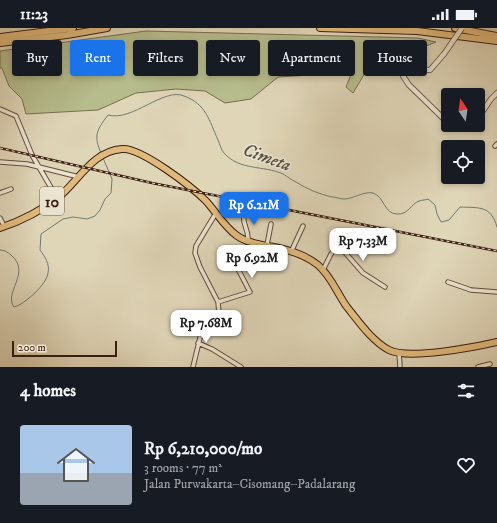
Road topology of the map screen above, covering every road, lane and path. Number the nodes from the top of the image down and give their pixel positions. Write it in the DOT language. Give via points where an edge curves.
graph roads {
  1 [pos="72,28"];
  2 [pos="107,28"];
  3 [pos="320,28"];
  4 [pos="455,28"];
  5 [pos="462,28"];
  6 [pos="497,36"];
  7 [pos="0,37"];
  8 [pos="497,41"];
  9 [pos="0,43"];
  10 [pos="497,93"];
  11 [pos="485,107"];
  12 [pos="0,108"];
  13 [pos="441,116"];
  14 [pos="0,162"];
  15 [pos="39,167"];
  16 [pos="78,177"];
  17 [pos="11,189"];
  18 [pos="0,194"];
  19 [pos="57,198"];
  20 [pos="244,210"];
  21 [pos="216,213"];
  22 [pos="0,218"];
  23 [pos="271,224"];
  24 [pos="303,226"];
  25 [pos="2,227"];
  26 [pos="248,241"];
  27 [pos="269,246"];
  28 [pos="291,252"];
  29 [pos="266,265"];
  30 [pos="323,270"];
  31 [pos="239,272"];
  32 [pos="448,282"];
  33 [pos="385,287"];
  34 [pos="497,292"];
  35 [pos="218,302"];
  36 [pos="497,342"];
  37 [pos="198,343"];
  38 [pos="399,352"];
  39 [pos="490,364"];
  40 [pos="193,367"];
  41 [pos="241,367"];
  42 [pos="400,367"];
  43 [pos="478,367"];
  1 -- 7 [label="highway"];
  2 -- 9 [label="highway"];
  3 -- 8 [label="highway" via="417,31"];
  4 -- 6 [label="highway"];
  5 -- 13 [label="street, bridge" via="430,70 404,71 403,76 409,85"];
  10 -- 11 [label="street"];
  12 -- 15 [label="street" via="16,116"];
  14 -- 15 [label="street"];
  15 -- 16 [label="street"];
  15 -- 19 [label="street"];
  16 -- 19 [label="highway, 10"];
  16 -- 21 [label="highway, 10" via="94,160 107,153 126,149 138,153 191,188"];
  17 -- 18 [label="street"];
  19 -- 25 [label="highway, 10" via="30,215"];
  20 -- 26 [label="street" via="243,220"];
  21 -- 26 [label="highway, 10" via="234,233"];
  21 -- 35 [label="street" via="196,246 195,253"];
  22 -- 25 [label="street"];
  23 -- 27 [label="street"];
  24 -- 28 [label="street"];
  26 -- 27 [label="highway, 10"];
  27 -- 28 [label="highway, 10"];
  27 -- 29 [label="street"];
  28 -- 30 [label="highway, 10" via="312,261"];
  30 -- 33 [label="street" via="331,254 336,248 341,248 363,274"];
  30 -- 38 [label="highway, 10" via="360,323 382,345 393,352"];
  31 -- 35 [label="street" via="250,292"];
  32 -- 34 [label="street" via="471,290"];
  35 -- 37 [label="street" via="219,315 205,317"];
  36 -- 38 [label="highway, 10" via="446,351"];
  37 -- 40 [label="street"];
  37 -- 41 [label="street"];
  38 -- 42 [label="street"];
  39 -- 43 [label="street"];
}
